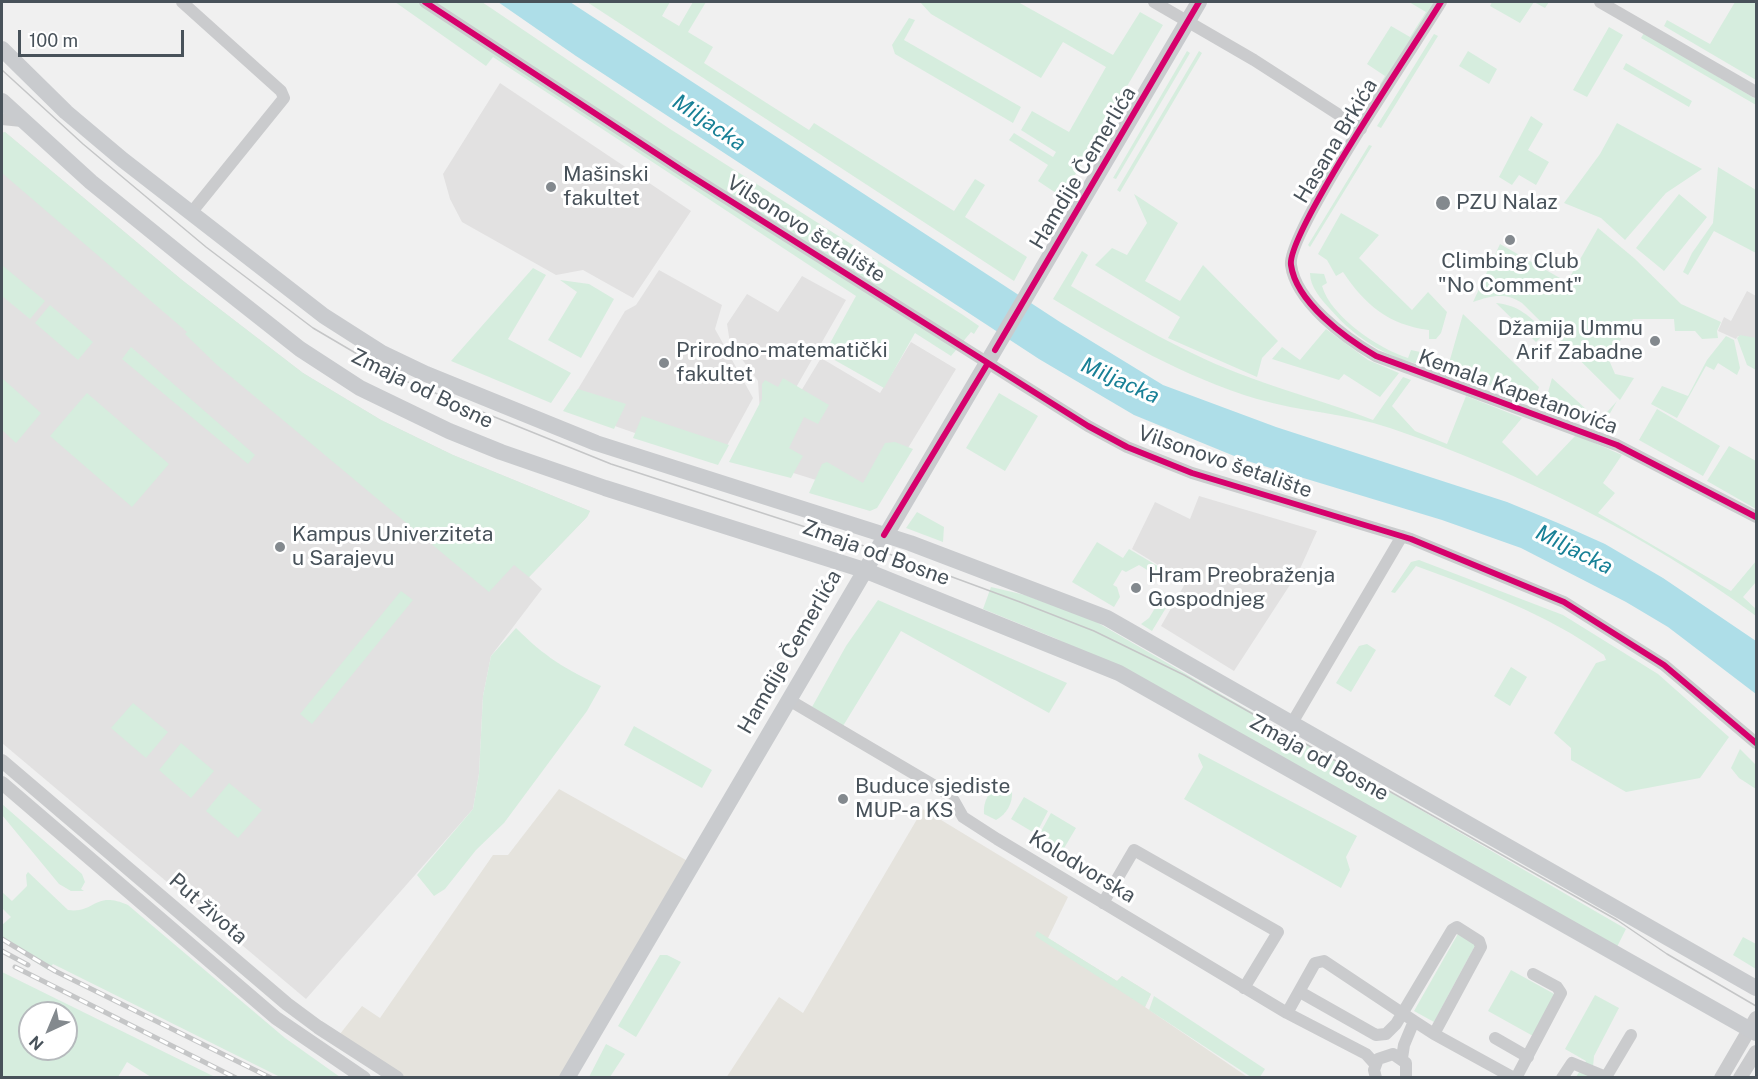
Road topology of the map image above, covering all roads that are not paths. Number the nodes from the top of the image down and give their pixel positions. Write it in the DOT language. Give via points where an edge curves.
graph roads {
  1 [pos="182,2"];
  2 [pos="425,2"];
  3 [pos="1154,2"];
  4 [pos="1199,2"];
  5 [pos="1441,2"];
  6 [pos="1600,2"];
  7 [pos="1188,22"];
  8 [pos="2,49"];
  9 [pos="1756,92"];
  10 [pos="2,101"];
  11 [pos="2,119"];
  12 [pos="22,121"];
  13 [pos="1361,129"];
  14 [pos="191,213"];
  15 [pos="1310,302"];
  16 [pos="991,356"];
  17 [pos="1756,517"];
  18 [pos="884,535"];
  19 [pos="1402,536"];
  20 [pos="864,570"];
  21 [pos="789,700"];
  22 [pos="1292,723"];
  23 [pos="1756,743"];
  24 [pos="2,761"];
  25 [pos="2,783"];
  26 [pos="1103,903"];
  27 [pos="1533,974"];
  28 [pos="1244,988"];
  29 [pos="1756,988"];
  30 [pos="1300,992"];
  31 [pos="1404,1012"];
  32 [pos="1287,1013"];
  33 [pos="1414,1021"];
  34 [pos="1754,1027"];
  35 [pos="1434,1034"];
  36 [pos="1631,1035"];
  37 [pos="1495,1038"];
  38 [pos="1756,1052"];
  39 [pos="1401,1053"];
  40 [pos="1528,1056"];
  41 [pos="1379,1060"];
  42 [pos="1407,1076"];
  43 [pos="364,1077"];
  44 [pos="397,1077"];
  45 [pos="567,1077"];
  46 [pos="1376,1077"];
  47 [pos="1515,1077"];
  48 [pos="1562,1077"];
  49 [pos="1721,1077"];
  50 [pos="1740,1077"];
  1 -- 14 [label="street" via="274,84 284,98"];
  2 -- 16 [label="street, Vilsonovo šetalište" via="620,131"];
  3 -- 7 [label="street"];
  4 -- 7 [label="main road, Hamdije Čemerlića"];
  5 -- 13 [label="street, Hasana Brkića"];
  6 -- 9 [label="street"];
  7 -- 13 [label="street"];
  7 -- 16 [label="main road, Hamdije Čemerlića"];
  8 -- 14 [label="main road, Zmaja od Bosne" via="90,133"];
  10 -- 12 [label="main road, Zmaja od Bosne"];
  11 -- 12 [label="street"];
  12 -- 20 [label="main road, Zmaja od Bosne" via="186,259 300,349 360,388 501,452"];
  13 -- 15 [label="street, Hasana Brkića" via="1293,248 1290,262 1294,280"];
  14 -- 18 [label="main road, Zmaja od Bosne" via="324,316 405,365 619,450"];
  15 -- 17 [label="street, Kemala Kapetanovića" via="1343,334 1376,356 1617,445"];
  16 -- 18 [label="main road, Hamdije Čemerlića"];
  16 -- 19 [label="street, Vilsonovo šetalište" via="1127,447 1203,476"];
  18 -- 20 [label="main road, Hamdije Čemerlića"];
  18 -- 22 [label="main road, Zmaja od Bosne" via="1107,618"];
  19 -- 22 [label="street"];
  19 -- 23 [label="street, Vilsonovo šetalište" via="1564,602 1664,664"];
  20 -- 21 [label="main road, Hamdije Čemerlića"];
  20 -- 34 [label="main road, Zmaja od Bosne" via="1119,673"];
  21 -- 26 [label="street, Kolodvorska" via="945,792 968,820"];
  21 -- 45 [label="main road, Hamdije Čemerlića"];
  22 -- 29 [label="main road, Zmaja od Bosne"];
  24 -- 44 [label="street, Put života" via="287,1004"];
  25 -- 43 [label="street, Put života" via="268,1011"];
  26 -- 28 [label="street, Kolodvorska"];
  26 -- 28 [label="street" via="1134,850 1278,932"];
  27 -- 40 [label="street" via="1562,993"];
  28 -- 32 [label="street, Kolodvorska"];
  30 -- 31 [label="street" via="1376,1035 1386,1034"];
  30 -- 31 [label="street" via="1315,963 1324,961"];
  30 -- 32 [label="street"];
  31 -- 33 [label="street"];
  31 -- 35 [label="street" via="1452,930 1457,927 1479,940 1481,947"];
  32 -- 41 [label="street, Kolodvorska"];
  33 -- 35 [label="street"];
  33 -- 39 [label="street"];
  34 -- 49 [label="street"];
  35 -- 47 [label="street"];
  36 -- 48 [label="street" via="1606,1077 1572,1063"];
  37 -- 40 [label="street"];
  38 -- 50 [label="street"];
  39 -- 41 [label="street, Kolodvorska"];
  39 -- 42 [label="street"];
  40 -- 47 [label="street"];
  41 -- 46 [label="street"];
}
